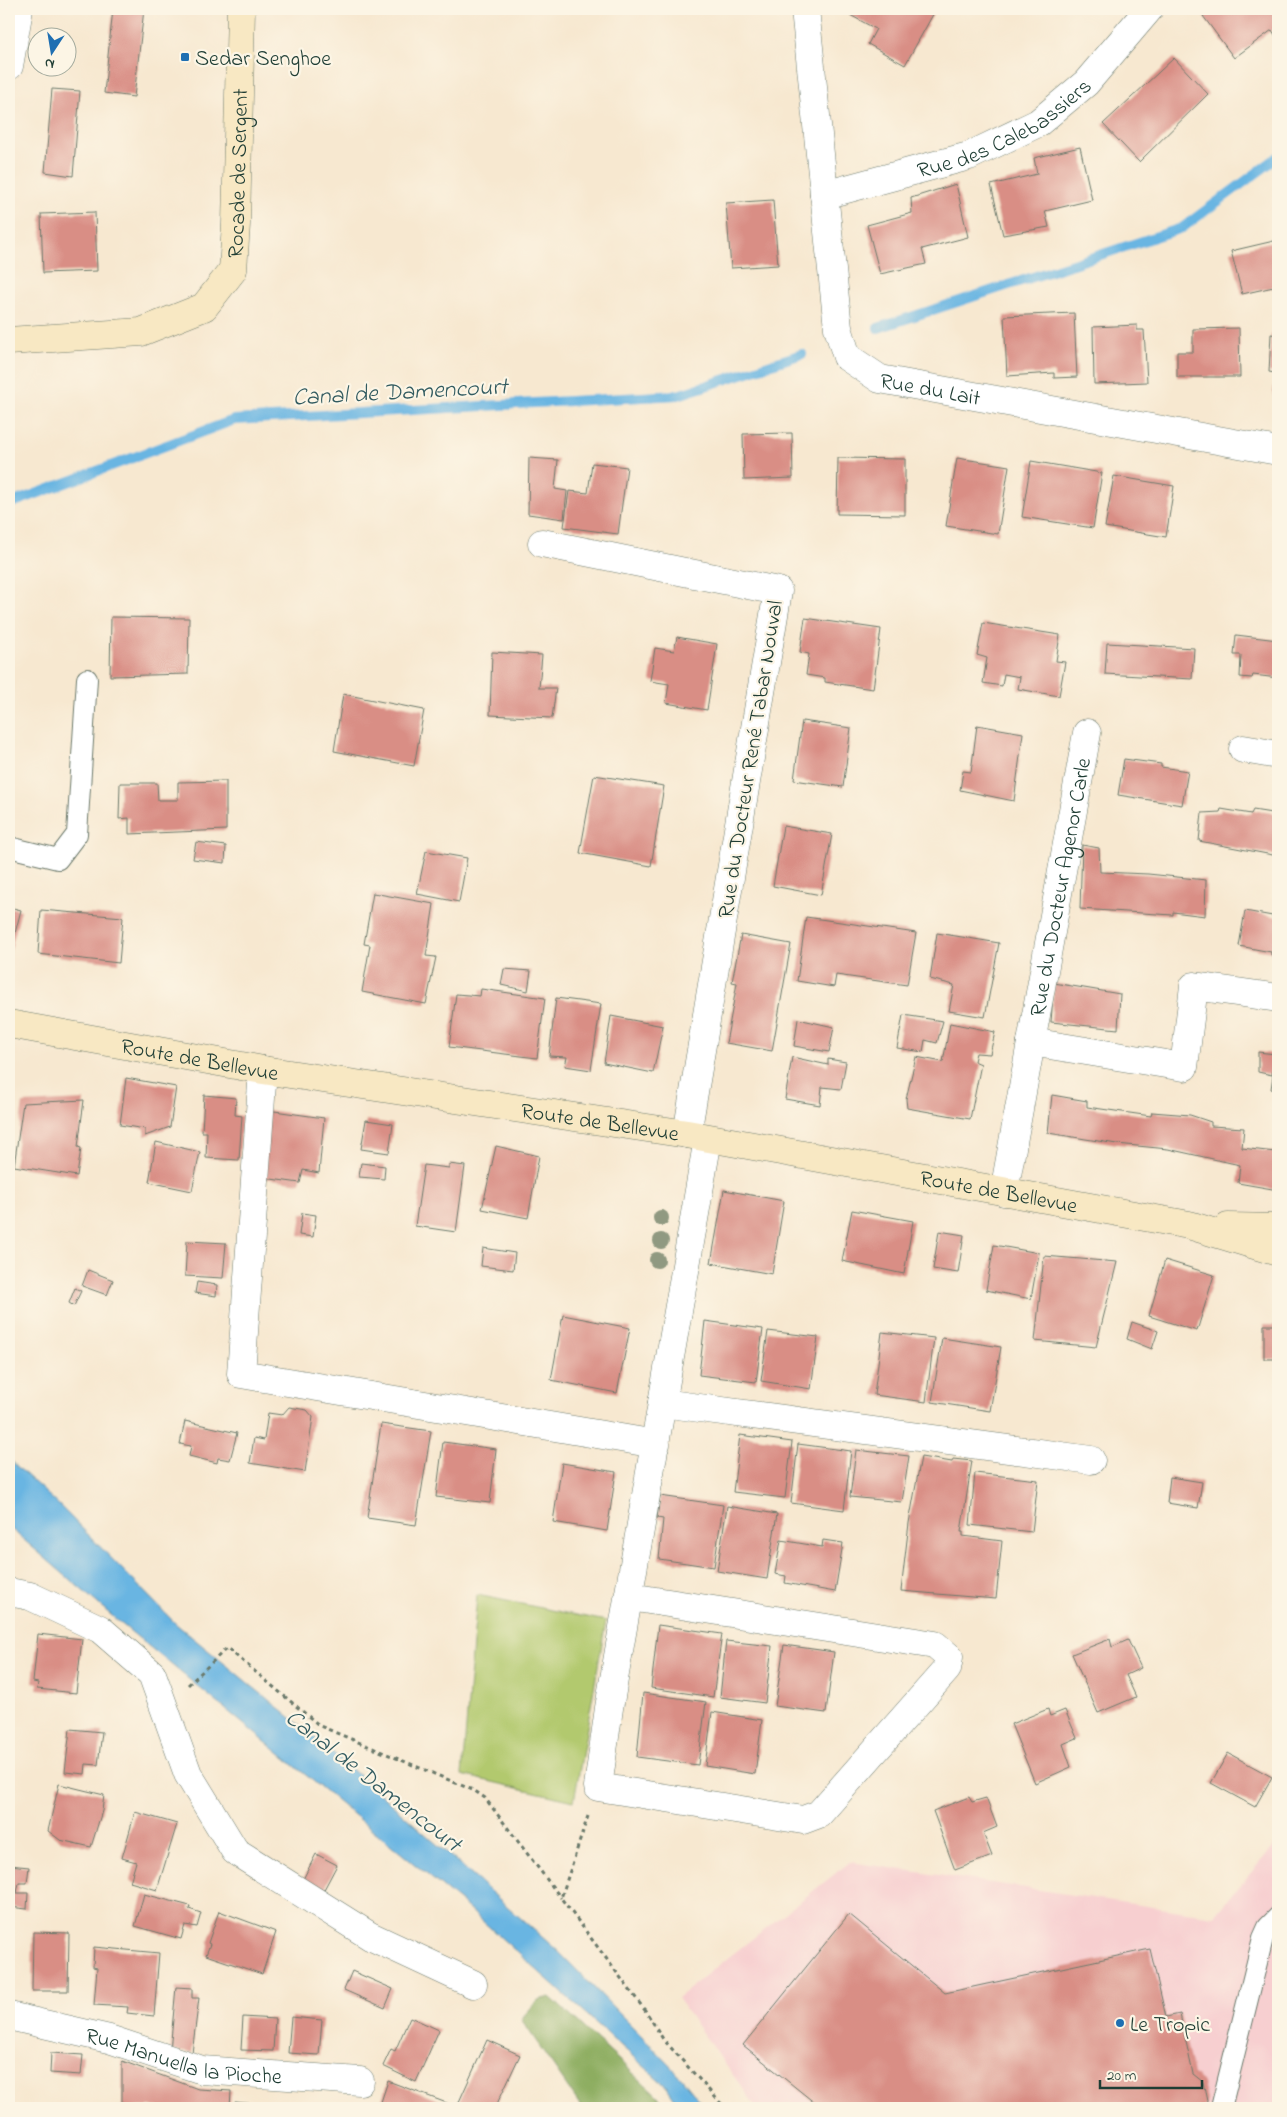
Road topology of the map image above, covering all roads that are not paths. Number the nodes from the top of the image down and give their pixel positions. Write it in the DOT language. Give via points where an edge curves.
graph roads {
  1 [pos="19,9"];
  2 [pos="241,9"];
  3 [pos="805,9"];
  4 [pos="1149,9"];
  5 [pos="9,66"];
  6 [pos="824,195"];
  7 [pos="9,341"];
  8 [pos="1278,451"];
  9 [pos="542,543"];
  10 [pos="86,679"];
  11 [pos="1087,733"];
  12 [pos="1243,749"];
  13 [pos="1278,755"];
  14 [pos="9,847"];
  15 [pos="1278,998"];
  16 [pos="9,1024"];
  17 [pos="1031,1042"];
  18 [pos="262,1070"];
  19 [pos="698,1136"];
  20 [pos="1004,1192"];
  21 [pos="1188,1225"];
  22 [pos="1278,1228"];
  23 [pos="1278,1252"];
  24 [pos="662,1403"];
  25 [pos="656,1444"];
  26 [pos="1090,1460"];
  27 [pos="9,1592"];
  28 [pos="630,1597"];
  29 [pos="1278,1917"];
  30 [pos="473,1984"];
  31 [pos="9,2016"];
  32 [pos="360,2081"];
  33 [pos="1221,2108"];
  1 -- 5 [label="street"];
  2 -- 7 [label="main road, Rocade de Sergent" via="233,270 204,307 141,332"];
  3 -- 6 [label="street, Rue du Lait"];
  4 -- 6 [label="street, Rue des Calebassiers" via="1086,83 1038,123 969,156"];
  6 -- 8 [label="street, Rue du Lait" via="838,328 847,357 880,378"];
  9 -- 19 [label="street, Rue du Docteur René Tabar Nouval" via="778,591"];
  10 -- 14 [label="lane" via="77,834 58,859"];
  11 -- 17 [label="street, Rue du Docteur Agenor Carle"];
  12 -- 13 [label="street"];
  15 -- 17 [label="street" via="1194,986 1184,1067"];
  16 -- 18 [label="main road, Route de Bellevue"];
  17 -- 20 [label="street, Rue du Docteur Agenor Carle"];
  18 -- 19 [label="main road, Route de Bellevue"];
  18 -- 25 [label="street" via="242,1374"];
  19 -- 20 [label="main road, Route de Bellevue"];
  19 -- 24 [label="street"];
  20 -- 21 [label="main road, Route de Bellevue"];
  21 -- 22 [label="main road, Route de Bellevue"];
  21 -- 23 [label="main road, Route de Bellevue"];
  24 -- 25 [label="street"];
  24 -- 26 [label="street"];
  25 -- 28 [label="street"];
  27 -- 30 [label="street" via="30,1596 100,1629 152,1674 188,1774 235,1851 370,1936"];
  28 -- 28 [label="street" via="935,1645 949,1657 947,1669 820,1814 803,1820 598,1787"];
  29 -- 33 [label="lane" via="1263,1938"];
  31 -- 32 [label="street, Rue Manuella la Pioche" via="109,2039 202,2070"];
}
